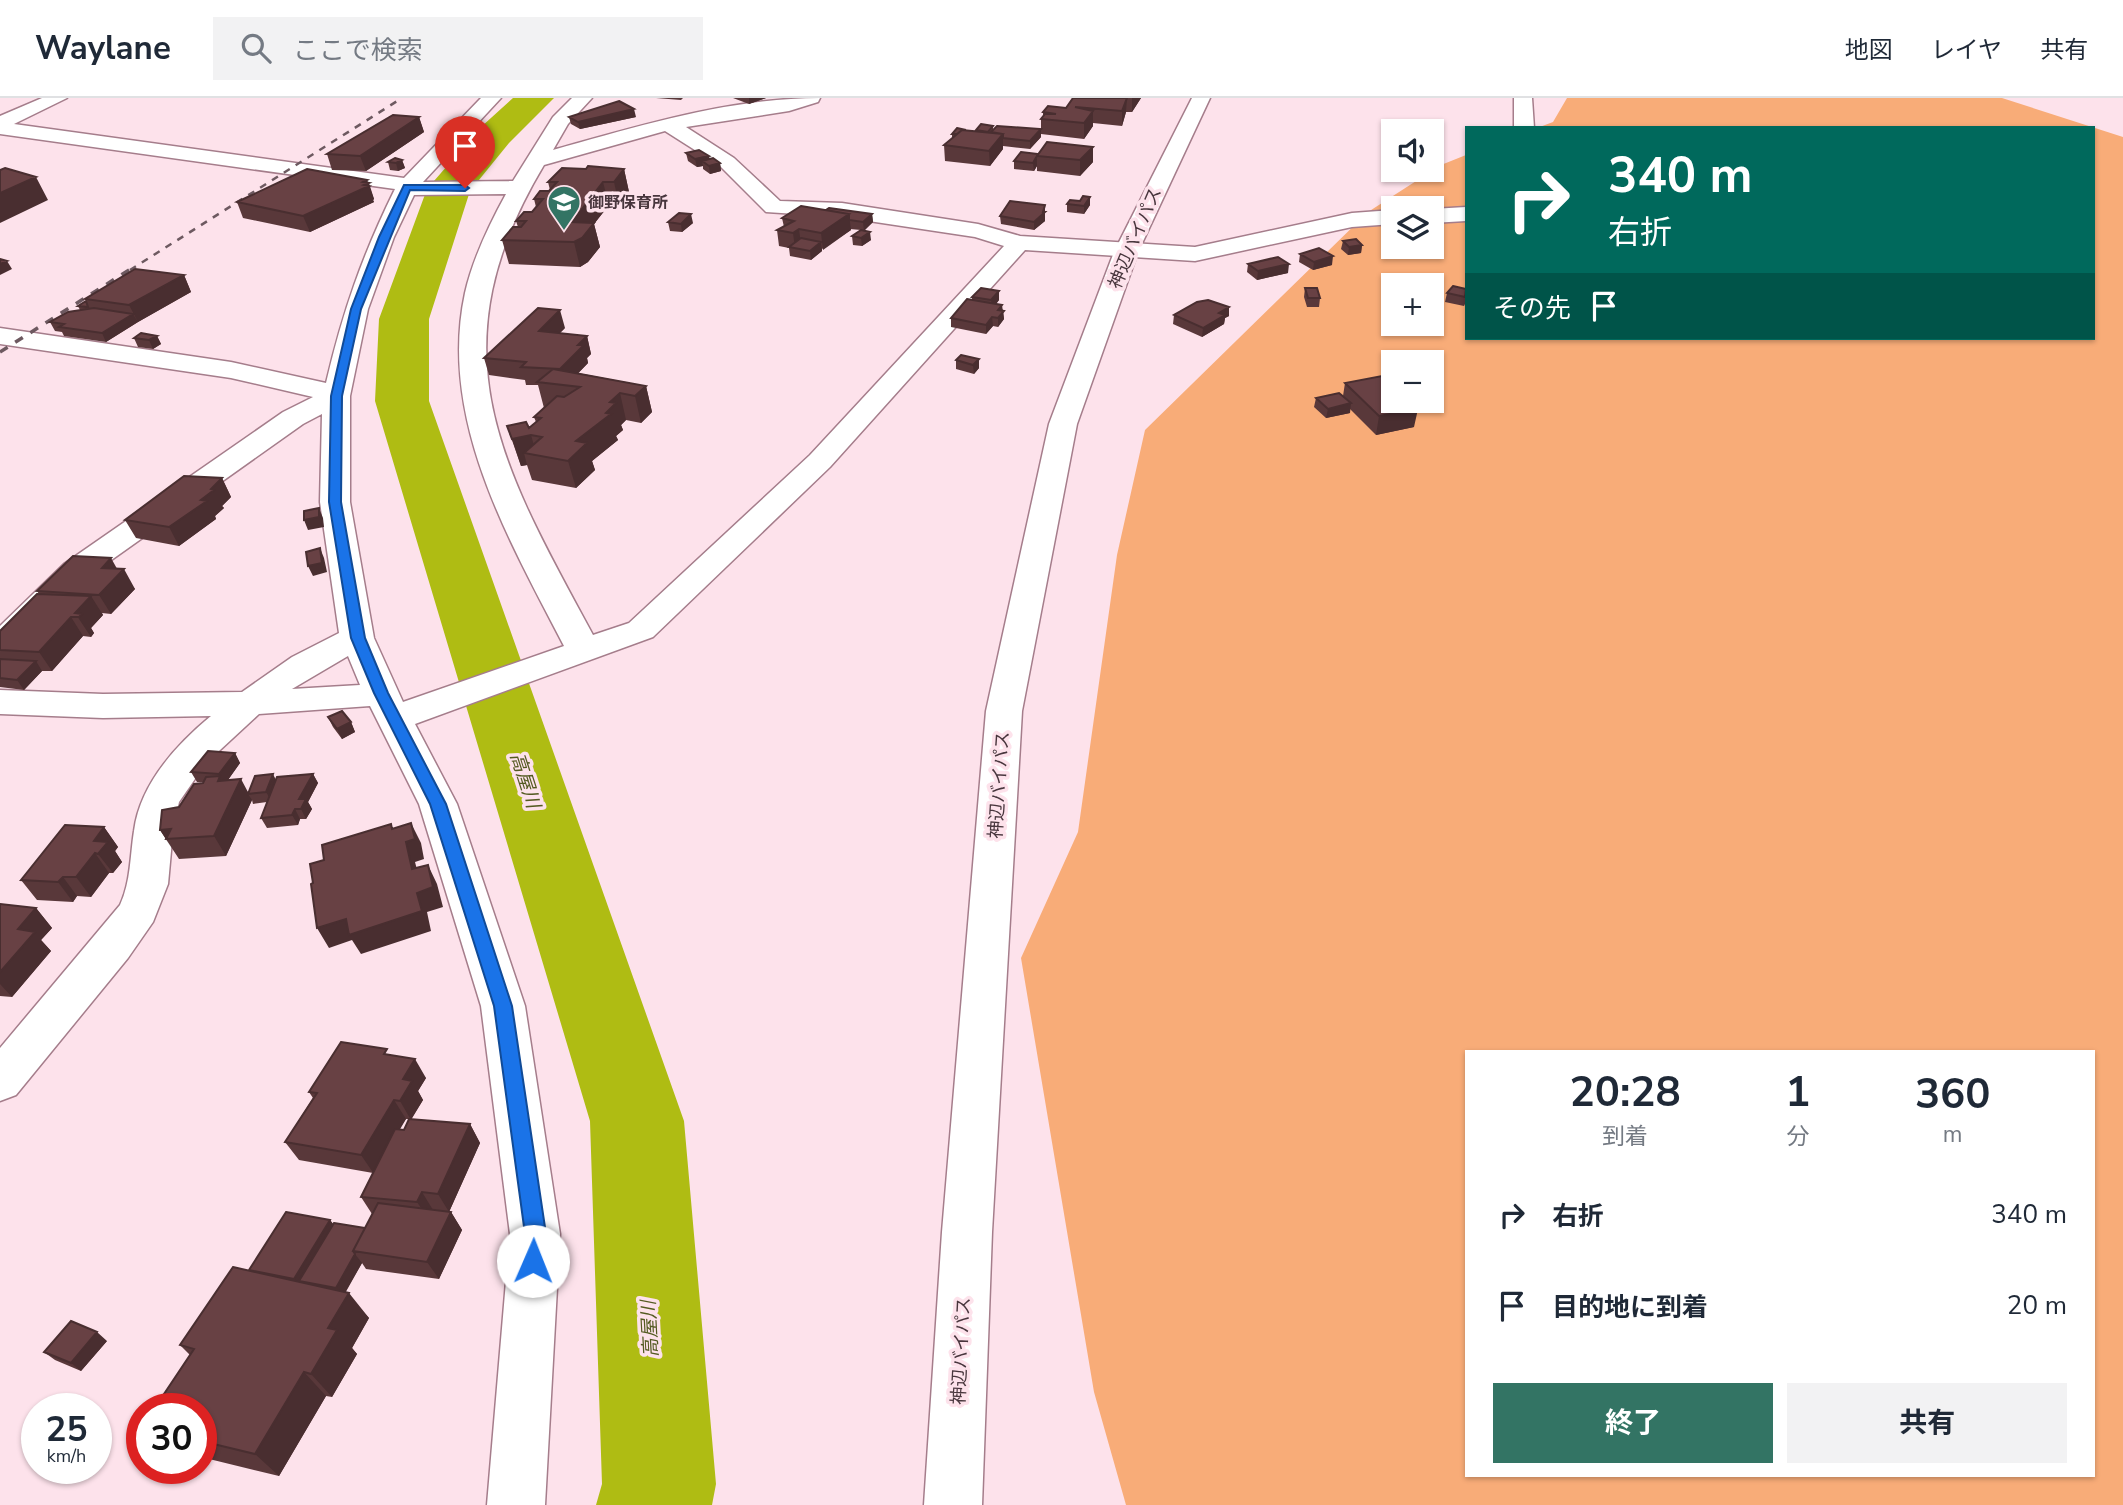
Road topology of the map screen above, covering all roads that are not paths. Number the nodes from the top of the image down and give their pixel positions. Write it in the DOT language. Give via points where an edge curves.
graph roads {
  1 [pos="58,98"];
  2 [pos="492,98"];
  3 [pos="583,98"];
  4 [pos="811,98"];
  5 [pos="1201,98"];
  6 [pos="1523,98"];
  7 [pos="0,123"];
  8 [pos="668,124"];
  9 [pos="1524,126"];
  10 [pos="0,128"];
  11 [pos="536,161"];
  12 [pos="516,187"];
  13 [pos="413,188"];
  14 [pos="1465,214"];
  15 [pos="1444,215"];
  16 [pos="1381,219"];
  17 [pos="1019,243"];
  18 [pos="1126,252"];
  19 [pos="0,336"];
  20 [pos="336,396"];
  21 [pos="358,638"];
  22 [pos="0,645"];
  23 [pos="575,653"];
  24 [pos="0,702"];
  25 [pos="249,704"];
  26 [pos="398,707"];
  27 [pos="0,1081"];
  28 [pos="516,1505"];
  29 [pos="953,1505"];
  1 -- 7 [label="main road"];
  2 -- 13 [label="main road"];
  3 -- 11 [label="main road" via="561,121"];
  4 -- 8 [label="main road"];
  5 -- 18 [label="main road, 神辺バイパス"];
  6 -- 9 [label="main road"];
  8 -- 11 [label="main road"];
  8 -- 17 [label="main road" via="727,162 774,207 842,210"];
  10 -- 13 [label="main road"];
  11 -- 12 [label="main road"];
  12 -- 13 [label="main road"];
  12 -- 23 [label="main road" via="494,238 475,306 475,400 494,460"];
  13 -- 20 [label="main road" via="356,309"];
  14 -- 15 [label="main road"];
  16 -- 18 [label="main road" via="1352,220 1214,251"];
  17 -- 18 [label="main road"];
  17 -- 23 [label="main road" via="820,461 655,620 641,631"];
  18 -- 29 [label="main road, 神辺バイパス" via="1063,424 1004,711 967,1232"];
  19 -- 20 [label="main road" via="232,370"];
  20 -- 21 [label="main road" via="335,502"];
  20 -- 22 [label="main road" via="293,418 111,544 75,571"];
  21 -- 25 [label="main road" via="331,649"];
  21 -- 26 [label="main road"];
  23 -- 26 [label="main road"];
  24 -- 25 [label="main road" via="60,706"];
  25 -- 26 [label="main road" via="346,700"];
  25 -- 27 [label="main road" via="198,746 160,802 151,881 137,912"];
  26 -- 28 [label="main road" via="438,804 503,1006 535,1234"];
}
